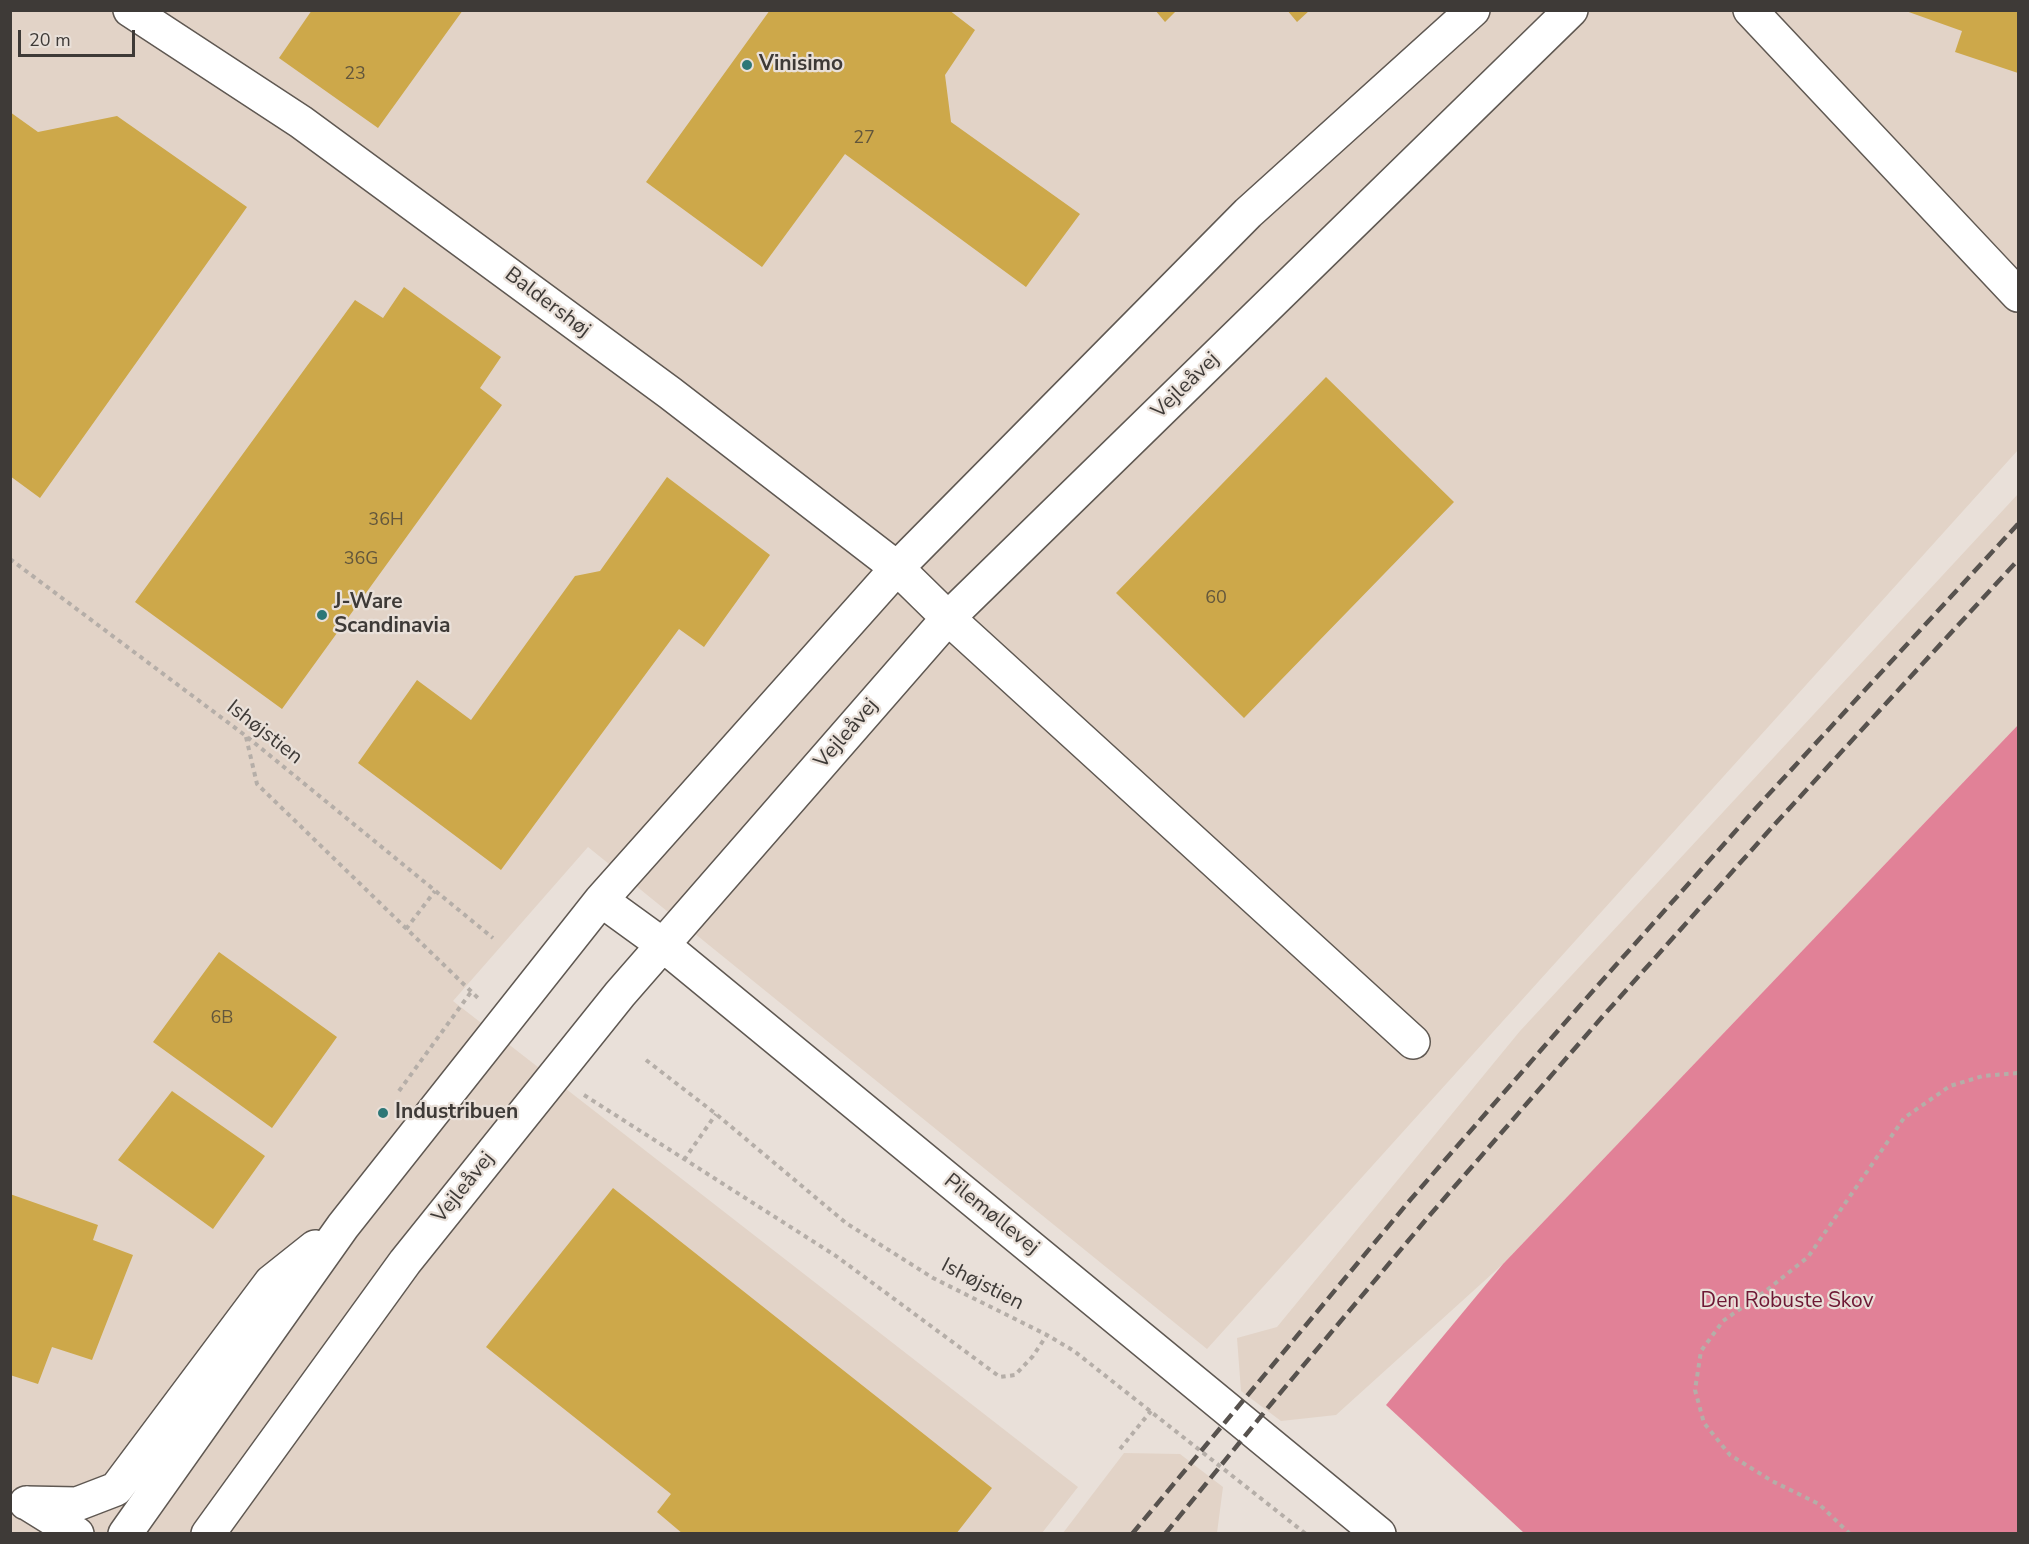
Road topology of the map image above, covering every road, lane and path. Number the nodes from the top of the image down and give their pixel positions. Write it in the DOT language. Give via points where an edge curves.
graph roads {
  1 [pos="130,10"];
  2 [pos="1473,10"];
  3 [pos="1571,10"];
  4 [pos="1750,10"];
  5 [pos="2019,295"];
  6 [pos="10,560"];
  7 [pos="897,568"];
  8 [pos="948,618"];
  9 [pos="246,736"];
  10 [pos="435,891"];
  11 [pos="601,900"];
  12 [pos="406,929"];
  13 [pos="493,938"];
  14 [pos="663,945"];
  15 [pos="471,992"];
  16 [pos="505,1021"];
  17 [pos="1413,1042"];
  18 [pos="646,1060"];
  19 [pos="2019,1073"];
  20 [pos="551,1080"];
  21 [pos="396,1095"];
  22 [pos="716,1114"];
  23 [pos="684,1160"];
  24 [pos="343,1226"];
  25 [pos="1047,1335"];
  26 [pos="1151,1411"];
  27 [pos="1120,1449"];
  28 [pos="18,1500"];
  29 [pos="77,1533"];
  30 [pos="125,1533"];
  31 [pos="208,1533"];
  32 [pos="1306,1533"];
  33 [pos="1378,1533"];
  34 [pos="1850,1533"];
  1 -- 7 [label="street, Baldershøj" via="301,122 670,393"];
  2 -- 7 [label="street" via="1248,213"];
  3 -- 8 [label="street, Vejleåvej"];
  4 -- 5 [label="street"];
  6 -- 9 [label="path, Ishøjstien"];
  7 -- 8 [label="street, Baldershøj"];
  7 -- 11 [label="street"];
  8 -- 14 [label="street, Vejleåvej"];
  8 -- 17 [label="street, Baldershøj"];
  9 -- 10 [label="path, Ishøjstien"];
  9 -- 12 [label="path" via="257,784"];
  10 -- 12 [label="path"];
  10 -- 13 [label="path, Ishøjstien"];
  11 -- 14 [label="street, Pilemøllevej"];
  11 -- 16 [label="street"];
  12 -- 15 [label="path"];
  14 -- 20 [label="street, Vejleåvej"];
  14 -- 33 [label="street, Pilemøllevej"];
  15 -- 16 [label="path"];
  15 -- 21 [label="path"];
  16 -- 24 [label="street"];
  18 -- 22 [label="path, Ishøjstien"];
  19 -- 34 [label="path" via="1983,1076 1950,1086 1904,1118 1808,1257 1723,1321 1701,1351 1695,1390 1704,1423 1730,1455 1819,1504"];
  20 -- 23 [label="path" via="583,1094"];
  20 -- 31 [label="street, Vejleåvej" via="405,1262"];
  22 -- 23 [label="path"];
  22 -- 25 [label="path, Ishøjstien" via="846,1223 933,1278"];
  23 -- 25 [label="path" via="836,1256 1000,1377 1015,1375"];
  24 -- 28 [label="street" via="271,1281 116,1489 77,1504"];
  24 -- 30 [label="street"];
  25 -- 26 [label="path, Ishøjstien" via="1074,1351"];
  26 -- 27 [label="path"];
  26 -- 32 [label="path, Ishøjstien"];
  28 -- 29 [label="street"];
}
